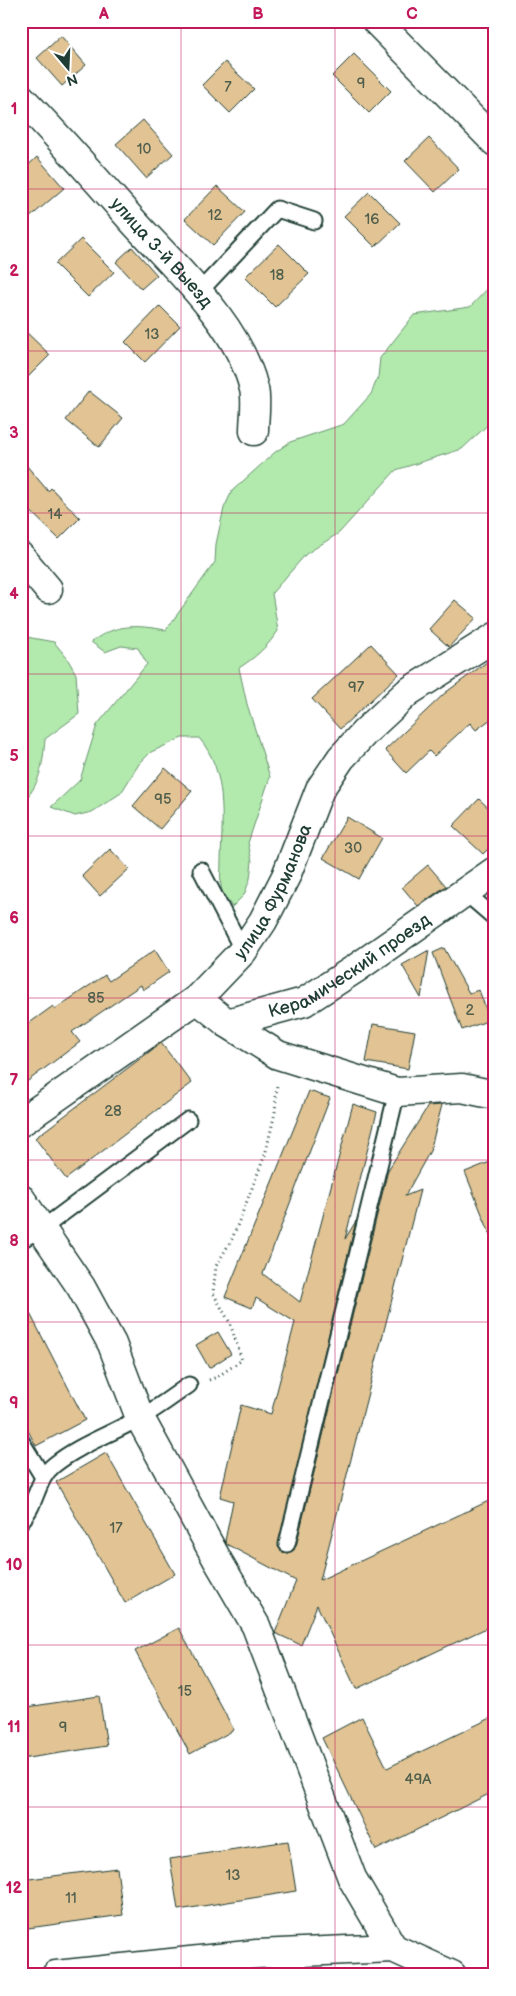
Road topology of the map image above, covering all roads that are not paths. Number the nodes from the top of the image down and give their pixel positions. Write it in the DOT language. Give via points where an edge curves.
graph roads {
  1 [pos="376,21"];
  2 [pos="21,98"];
  3 [pos="495,142"];
  4 [pos="314,221"];
  5 [pos="199,292"];
  6 [pos="254,431"];
  7 [pos="21,557"];
  8 [pos="48,589"];
  9 [pos="495,638"];
  10 [pos="200,870"];
  11 [pos="495,871"];
  12 [pos="466,893"];
  13 [pos="495,918"];
  14 [pos="243,951"];
  15 [pos="197,999"];
  16 [pos="227,1023"];
  17 [pos="397,1092"];
  18 [pos="495,1095"];
  19 [pos="188,1120"];
  20 [pos="21,1122"];
  21 [pos="21,1199"];
  22 [pos="32,1234"];
  23 [pos="189,1386"];
  24 [pos="140,1418"];
  25 [pos="21,1441"];
  26 [pos="43,1477"];
  27 [pos="21,1521"];
  28 [pos="287,1544"];
  29 [pos="393,1948"];
  30 [pos="259,1964"];
  31 [pos="56,1975"];
  32 [pos="452,1975"];
  1 -- 3 [label="street"];
  2 -- 5 [label="street, улица 3-й Выезд"];
  4 -- 5 [label="lane" via="277,209"];
  5 -- 6 [label="street, улица 3-й Выезд" via="238,349 245,365 254,390"];
  7 -- 8 [label="street"];
  9 -- 14 [label="street, улица Фурманова" via="408,692 341,758 320,789 286,876"];
  10 -- 14 [label="lane"];
  11 -- 12 [label="street, Керамический проезд"];
  12 -- 13 [label="lane"];
  12 -- 16 [label="street, Керамический проезд" via="304,1002"];
  14 -- 15 [label="street, улица Фурманова"];
  15 -- 16 [label="street"];
  15 -- 20 [label="street, улица Фурманова"];
  16 -- 17 [label="street" via="278,1055"];
  17 -- 18 [label="street" via="462,1088"];
  17 -- 28 [label="lane"];
  19 -- 22 [label="lane"];
  21 -- 22 [label="street"];
  22 -- 24 [label="street" via="81,1287 112,1344"];
  23 -- 24 [label="lane"];
  24 -- 26 [label="lane" via="81,1447"];
  24 -- 29 [label="street" via="256,1626 352,1878"];
  25 -- 26 [label="lane"];
  26 -- 27 [label="lane" via="27,1515"];
  29 -- 30 [label="street"];
  29 -- 32 [label="street"];
  30 -- 31 [label="street"];
}
